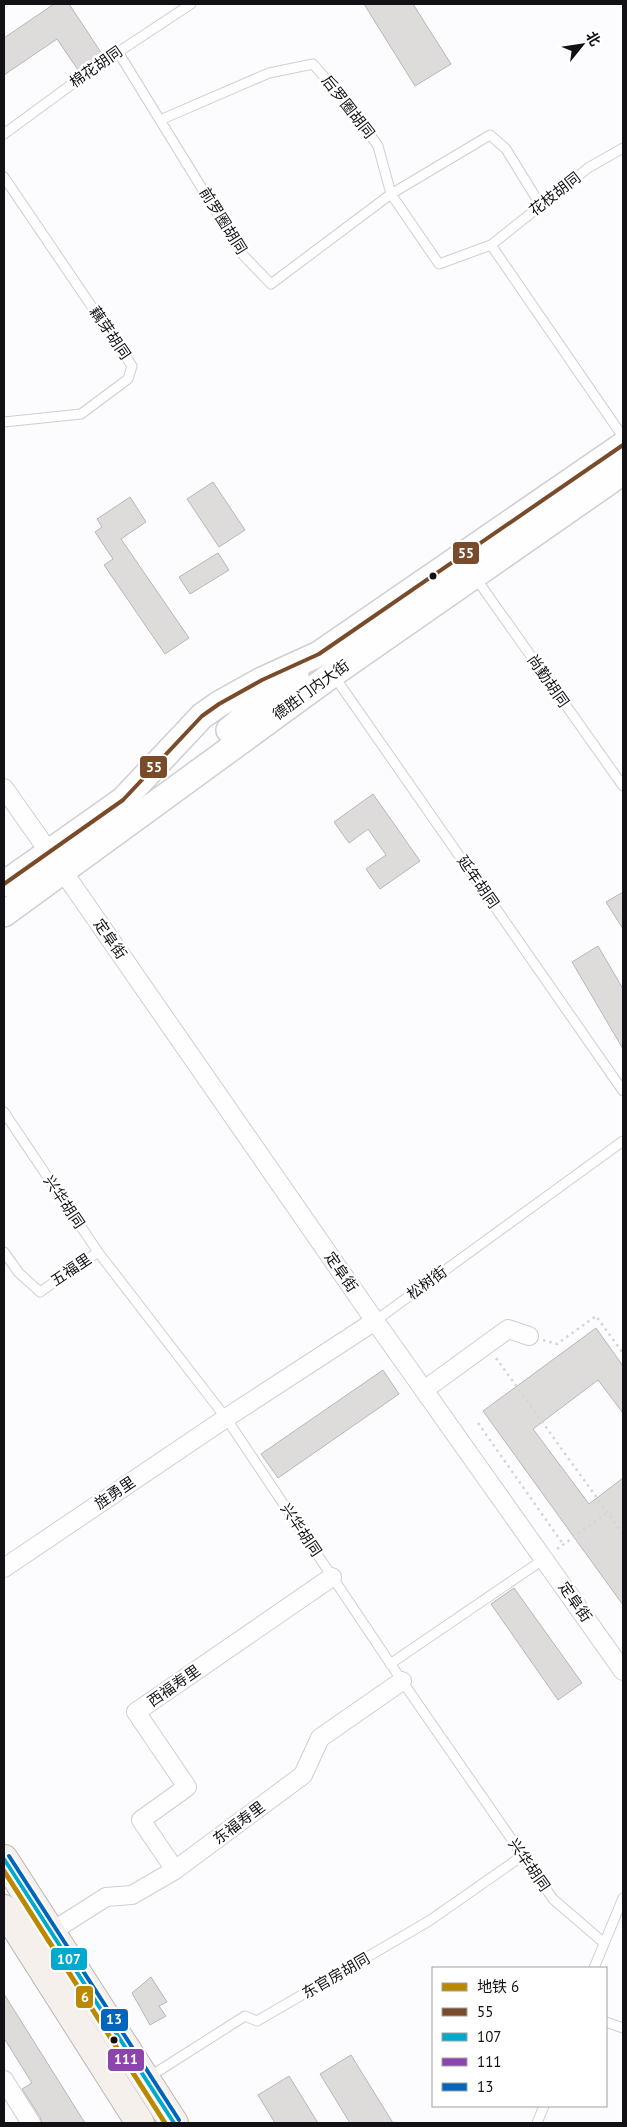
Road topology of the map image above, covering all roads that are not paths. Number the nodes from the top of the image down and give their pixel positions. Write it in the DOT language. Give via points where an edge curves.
graph roads {
  1 [pos="191,4"];
  2 [pos="118,52"];
  3 [pos="160,120"];
  4 [pos="4,134"];
  5 [pos="623,148"];
  6 [pos="4,177"];
  7 [pos="390,194"];
  8 [pos="541,206"];
  9 [pos="491,245"];
  10 [pos="4,422"];
  11 [pos="623,436"];
  12 [pos="623,445"];
  13 [pos="623,472"];
  14 [pos="474,575"];
  15 [pos="326,664"];
  16 [pos="623,786"];
  17 [pos="4,788"];
  18 [pos="128,809"];
  19 [pos="55,861"];
  20 [pos="4,884"];
  21 [pos="6,907"];
  22 [pos="623,1090"];
  23 [pos="4,1112"];
  24 [pos="623,1141"];
  25 [pos="4,1252"];
  26 [pos="98,1252"];
  27 [pos="375,1321"];
  28 [pos="529,1336"];
  29 [pos="424,1390"];
  30 [pos="226,1418"];
  31 [pos="544,1559"];
  32 [pos="4,1568"];
  33 [pos="332,1577"];
  34 [pos="390,1664"];
  35 [pos="623,1671"];
  36 [pos="402,1681"];
  37 [pos="522,1856"];
  38 [pos="4,1859"];
  39 [pos="175,1870"];
  40 [pos="623,1898"];
  41 [pos="4,1909"];
  42 [pos="51,1932"];
  43 [pos="604,1943"];
  44 [pos="594,1967"];
  45 [pos="607,2022"];
  46 [pos="623,2028"];
  47 [pos="146,2078"];
  48 [pos="4,2080"];
  49 [pos="544,2107"];
  50 [pos="31,2123"];
  51 [pos="140,2123"];
  52 [pos="174,2123"];
  53 [pos="537,2123"];
  1 -- 2 [label="lane, 棉花胡同"];
  2 -- 3 [label="lane, 前罗圈胡同"];
  2 -- 4 [label="lane, 棉花胡同"];
  3 -- 7 [label="lane, 后罗圈胡同" via="269,73 313,64 348,104 378,146"];
  3 -- 7 [label="lane, 前罗圈胡同" via="242,255 271,284"];
  5 -- 8 [label="lane, 花枝胡同" via="588,168"];
  6 -- 10 [label="lane, 藕芽胡同" via="132,366 128,379 81,414"];
  7 -- 8 [label="lane" via="490,135 506,149"];
  7 -- 9 [label="lane, 花枝胡同" via="439,264"];
  8 -- 9 [label="lane, 花枝胡同"];
  9 -- 11 [label="lane"];
  12 -- 15 [label="main road, 德胜门内大街"];
  13 -- 14 [label="main road, 德胜门内大街"];
  14 -- 15 [label="main road, 德胜门内大街"];
  14 -- 16 [label="lane, 尚勤胡同"];
  15 -- 18 [label="main road, 德胜门内大街"];
  15 -- 18 [label="main road, 德胜门内大街" via="262,680 202,716"];
  15 -- 22 [label="lane, 延年胡同"];
  17 -- 19 [label="street, 定阜街"];
  18 -- 19 [label="main road, 德胜门内大街"];
  19 -- 20 [label="main road, 德胜门内大街"];
  19 -- 21 [label="main road, 德胜门内大街"];
  19 -- 27 [label="street, 定阜街"];
  23 -- 26 [label="lane, 兴华胡同"];
  24 -- 27 [label="lane, 松树街"];
  25 -- 26 [label="lane, 五福里" via="18,1273 40,1292"];
  26 -- 30 [label="lane, 兴华胡同"];
  27 -- 29 [label="street, 定阜街"];
  27 -- 30 [label="street, 松树街"];
  28 -- 29 [label="street" via="508,1329"];
  29 -- 31 [label="street, 定阜街"];
  30 -- 32 [label="street, 旌勇里"];
  30 -- 33 [label="lane, 兴华胡同"];
  31 -- 34 [label="lane"];
  31 -- 35 [label="street, 定阜街"];
  33 -- 34 [label="lane, 兴华胡同"];
  33 -- 39 [label="street, 西福寿里" via="136,1712 187,1788 141,1820"];
  34 -- 36 [label="lane, 兴华胡同"];
  36 -- 37 [label="lane, 兴华胡同"];
  36 -- 39 [label="street, 东福寿里" via="320,1738 303,1775"];
  37 -- 43 [label="lane, 兴华胡同" via="553,1899"];
  37 -- 47 [label="lane, 东官房胡同" via="429,1921 257,2021 244,2016"];
  38 -- 42 [label="main road"];
  39 -- 42 [label="street, 东福寿里" via="132,1895 106,1897"];
  40 -- 43 [label="lane"];
  41 -- 51 [label="main road"];
  42 -- 47 [label="main road"];
  43 -- 44 [label="lane"];
  45 -- 46 [label="lane"];
  47 -- 52 [label="main road"];
  48 -- 50 [label="street"];
  49 -- 53 [label="lane"];
}
